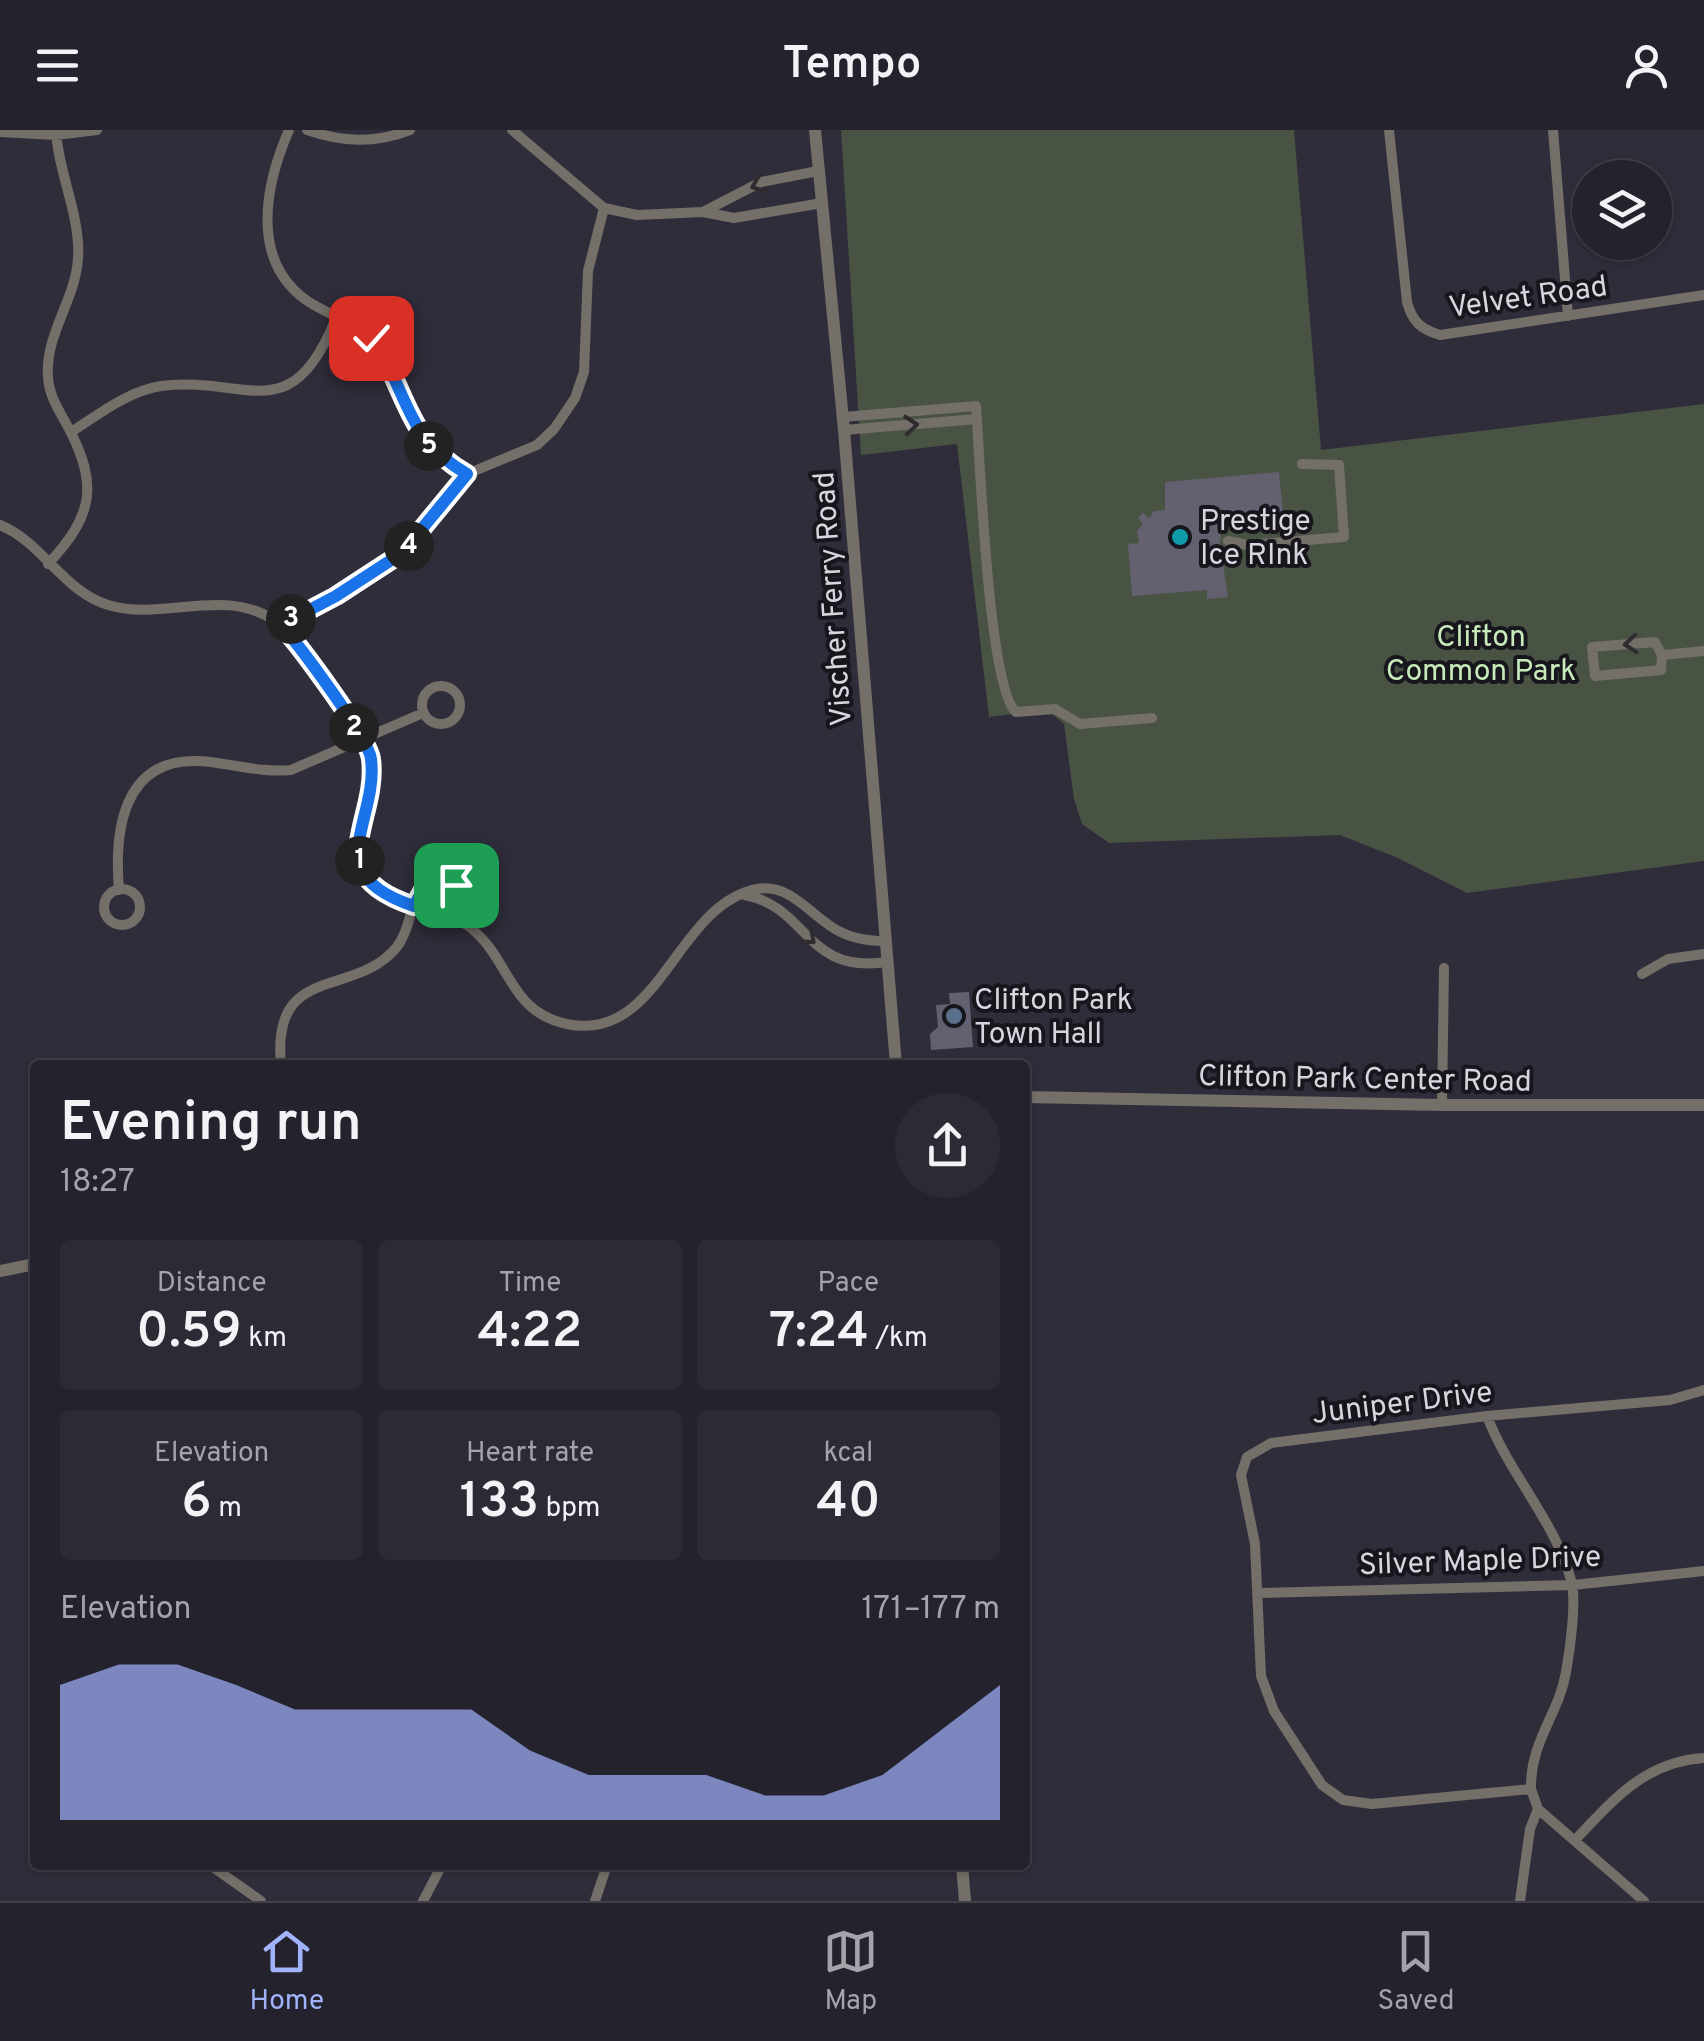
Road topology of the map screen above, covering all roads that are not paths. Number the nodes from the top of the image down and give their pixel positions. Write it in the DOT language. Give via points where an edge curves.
graph roads {
  1 [pos="97,130"];
  2 [pos="289,130"];
  3 [pos="307,130"];
  4 [pos="410,130"];
  5 [pos="512,130"];
  6 [pos="815,130"];
  7 [pos="1389,130"];
  8 [pos="1553,130"];
  9 [pos="0,132"];
  10 [pos="56,132"];
  11 [pos="818,170"];
  12 [pos="822,203"];
  13 [pos="604,208"];
  14 [pos="703,212"];
  15 [pos="1704,295"];
  16 [pos="1568,316"];
  17 [pos="336,318"];
  18 [pos="977,419"];
  19 [pos="843,424"];
  20 [pos="70,432"];
  21 [pos="1302,464"];
  22 [pos="467,474"];
  23 [pos="0,525"];
  24 [pos="1228,541"];
  25 [pos="48,564"];
  26 [pos="281,625"];
  27 [pos="1704,651"];
  28 [pos="1662,655"];
  29 [pos="423,713"];
  30 [pos="1152,718"];
  31 [pos="362,740"];
  32 [pos="118,890"];
  33 [pos="739,894"];
  34 [pos="414,906"];
  35 [pos="451,916"];
  36 [pos="885,941"];
  37 [pos="1704,954"];
  38 [pos="887,962"];
  39 [pos="1444,968"];
  40 [pos="1642,974"];
  41 [pos="281,1060"];
  42 [pos="896,1060"];
  43 [pos="1030,1098"];
  44 [pos="1442,1105"];
  45 [pos="1704,1105"];
  46 [pos="30,1265"];
  47 [pos="0,1271"];
  48 [pos="1704,1390"];
  49 [pos="1487,1416"];
  50 [pos="1704,1571"];
  51 [pos="1573,1584"];
  52 [pos="1258,1593"];
  53 [pos="1704,1758"];
  54 [pos="1531,1789"];
  55 [pos="1538,1809"];
  56 [pos="1576,1840"];
  57 [pos="217,1870"];
  58 [pos="439,1870"];
  59 [pos="605,1870"];
  60 [pos="962,1870"];
  61 [pos="261,1901"];
  62 [pos="423,1901"];
  63 [pos="596,1901"];
  64 [pos="965,1901"];
  65 [pos="1520,1901"];
  66 [pos="1644,1901"];
  1 -- 10 [label="street"];
  2 -- 17 [label="street" via="267,198 273,252 294,290"];
  3 -- 4 [label="street" via="363,140"];
  5 -- 13 [label="street"];
  6 -- 11 [label="street, Vischer Ferry Road"];
  7 -- 16 [label="street, Velvet Road" via="1413,320 1440,334"];
  8 -- 16 [label="street"];
  9 -- 10 [label="street"];
  10 -- 20 [label="street" via="78,256 52,335 48,380"];
  11 -- 12 [label="street, Vischer Ferry Road"];
  11 -- 14 [label="street, one-way" via="761,182"];
  12 -- 14 [label="street" via="734,218"];
  12 -- 19 [label="street, Vischer Ferry Road"];
  13 -- 14 [label="street" via="637,216"];
  13 -- 22 [label="street" via="588,271 584,372 575,398 537,445"];
  15 -- 16 [label="street, Velvet Road"];
  17 -- 20 [label="street" via="313,362 274,390 159,387"];
  17 -- 22 [label="street" via="371,338 426,444"];
  19 -- 18 [label="street, one-way"];
  18 -- 19 [label="street" via="976,406"];
  18 -- 30 [label="street" via="1005,698 1016,712 1054,709 1080,724"];
  19 -- 36 [label="street, Vischer Ferry Road"];
  20 -- 25 [label="street" via="88,482 88,506 73,538"];
  21 -- 24 [label="street" via="1339,465 1344,537 1248,546"];
  22 -- 26 [label="street" via="402,553"];
  23 -- 25 [label="street"];
  25 -- 26 [label="street" via="105,604 134,611 229,604"];
  26 -- 31 [label="street"];
  27 -- 28 [label="street"];
  28 -- 28 [label="street, one-way" via="1655,642 1592,648 1595,676 1661,670"];
  29 -- 31 [label="street"];
  31 -- 32 [label="street" via="291,770 181,762 146,776 119,829"];
  31 -- 34 [label="street" via="372,773 358,834 360,861 380,892"];
  33 -- 35 [label="street" via="718,904 633,1008 591,1026 531,1008 477,934"];
  33 -- 36 [label="street" via="778,890 846,934"];
  33 -- 38 [label="street, one-way" via="778,905 816,946 843,962"];
  34 -- 35 [label="street"];
  34 -- 35 [label="street" via="424,883 445,875 456,885"];
  34 -- 41 [label="street" via="393,952 291,1006 279,1035"];
  36 -- 38 [label="street, Vischer Ferry Road"];
  37 -- 40 [label="street" via="1668,958"];
  38 -- 42 [label="street, Vischer Ferry Road"];
  39 -- 44 [label="street"];
  43 -- 44 [label="street, Clifton Park Center Road"];
  44 -- 45 [label="street, Clifton Park Center Road"];
  46 -- 47 [label="street"];
  48 -- 49 [label="street, Juniper Drive" via="1670,1400"];
  49 -- 51 [label="street"];
  49 -- 52 [label="street, Juniper Drive" via="1271,1442 1247,1456 1242,1486"];
  50 -- 51 [label="street, Silver Maple Drive"];
  51 -- 52 [label="street, Silver Maple Drive"];
  51 -- 54 [label="street" via="1566,1678 1535,1748"];
  52 -- 54 [label="street" via="1261,1676 1282,1726 1322,1784 1343,1800 1372,1804"];
  53 -- 56 [label="street" via="1653,1769"];
  54 -- 55 [label="street"];
  55 -- 56 [label="street"];
  55 -- 65 [label="street"];
  56 -- 66 [label="street"];
  57 -- 61 [label="street"];
  58 -- 62 [label="street"];
  59 -- 63 [label="street"];
  60 -- 64 [label="street"];
}
